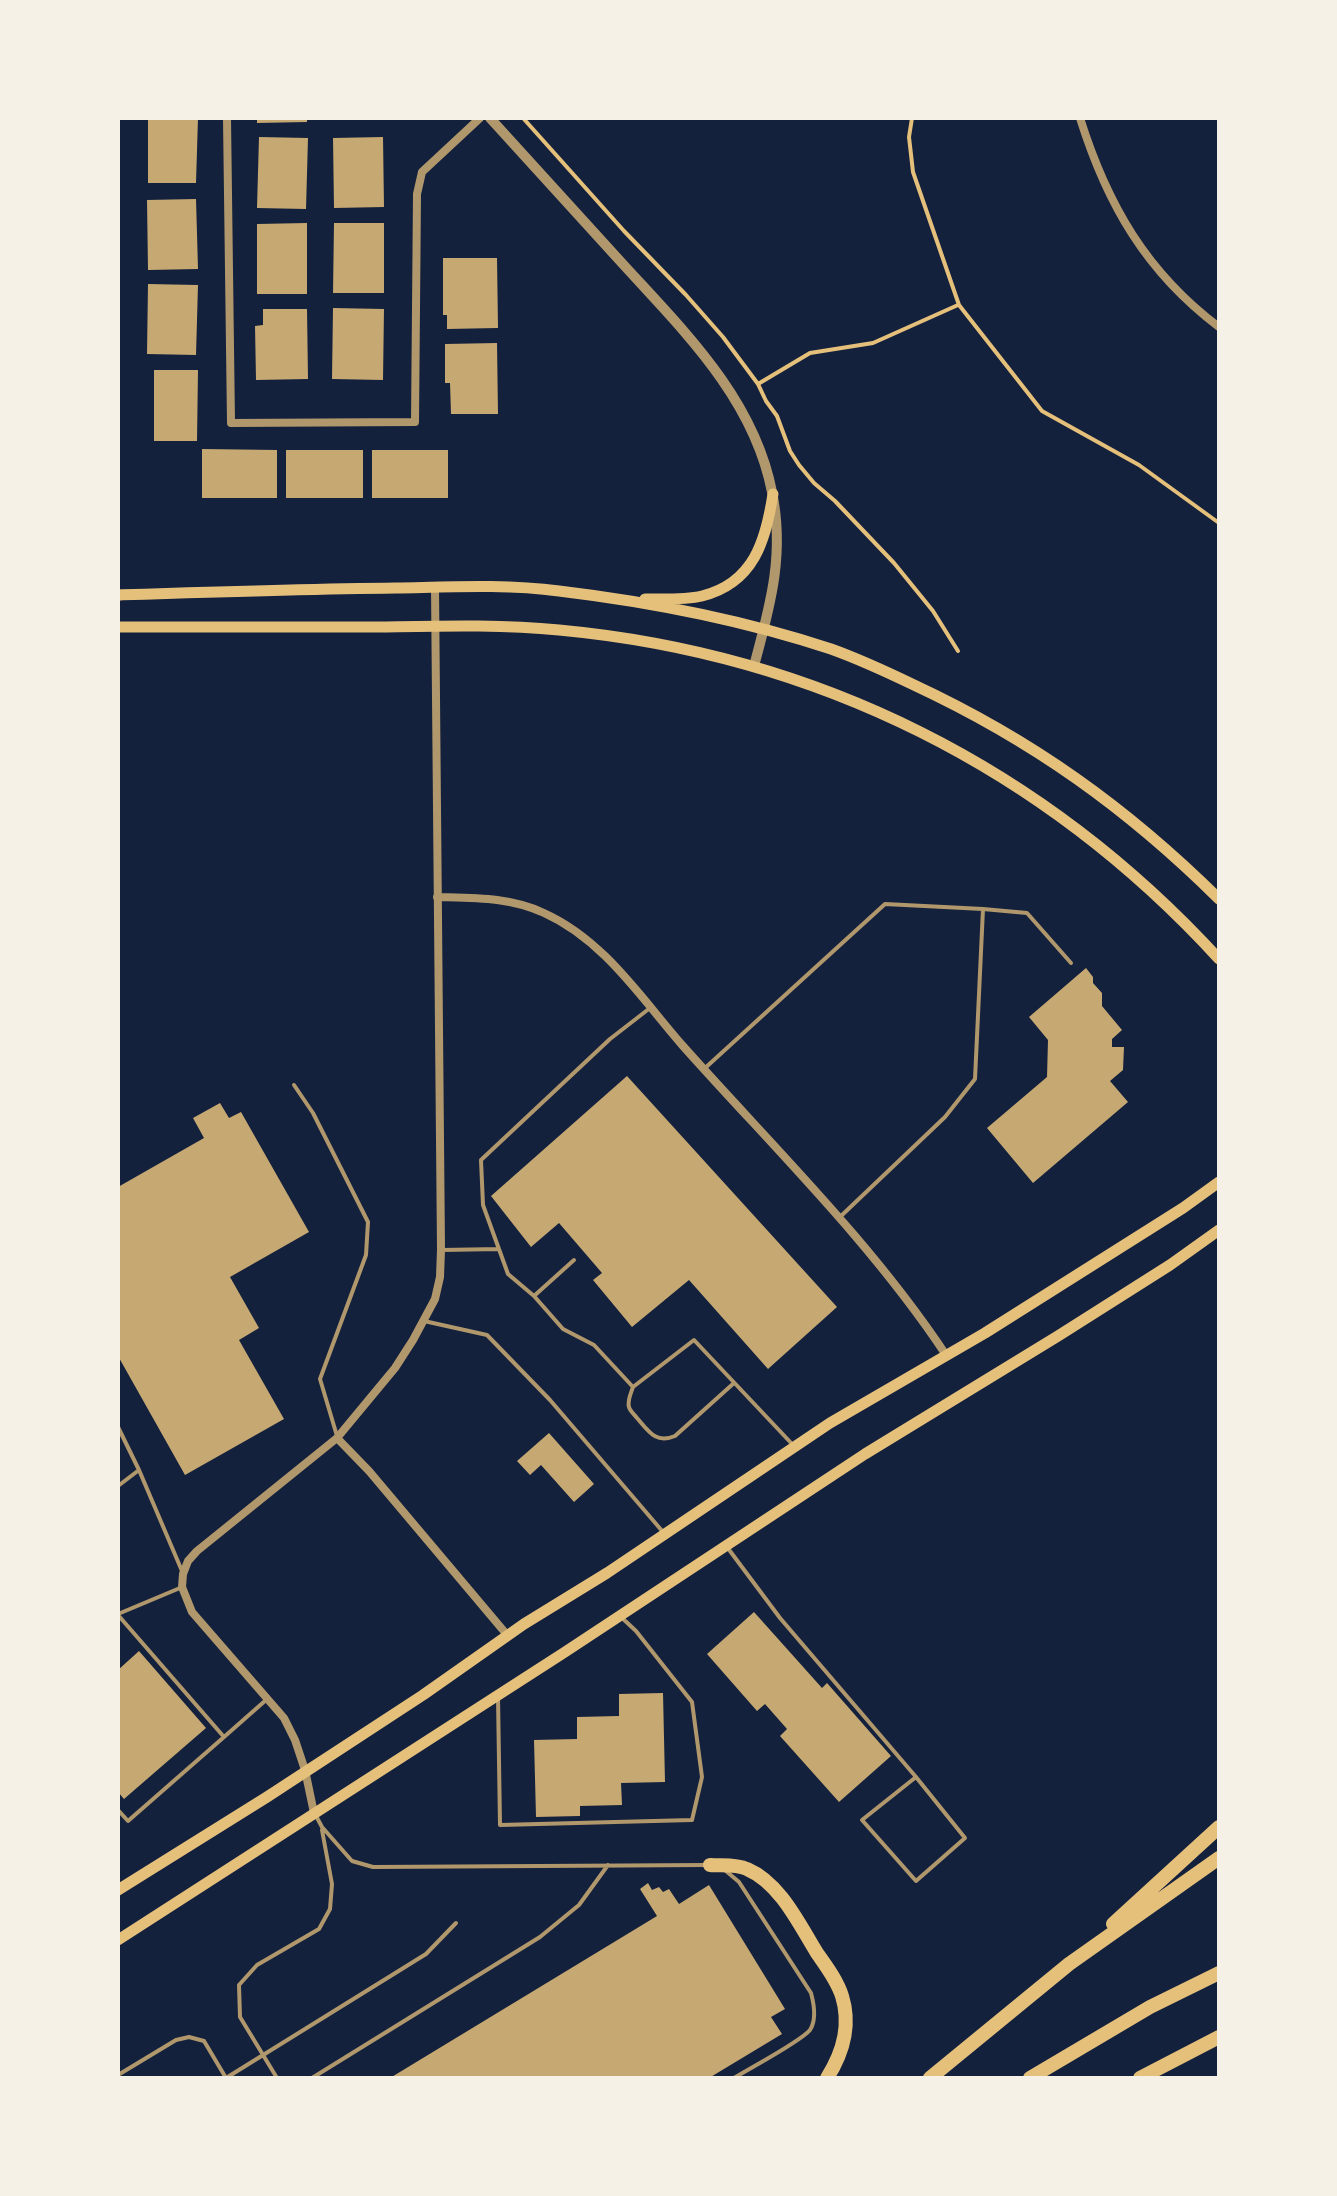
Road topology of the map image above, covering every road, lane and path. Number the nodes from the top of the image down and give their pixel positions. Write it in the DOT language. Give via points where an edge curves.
graph roads {
  1 [pos="227,118"];
  2 [pos="480,118"];
  3 [pos="490,118"];
  4 [pos="523,118"];
  5 [pos="912,118"];
  6 [pos="1080,118"];
  7 [pos="959,305"];
  8 [pos="1219,327"];
  9 [pos="758,384"];
  10 [pos="773,494"];
  11 [pos="1219,523"];
  12 [pos="435,587"];
  13 [pos="118,595"];
  14 [pos="591,596"];
  15 [pos="434,626"];
  16 [pos="118,627"];
  17 [pos="764,629"];
  18 [pos="958,651"];
  19 [pos="754,666"];
  20 [pos="437,897"];
  21 [pos="1219,899"];
  22 [pos="983,909"];
  23 [pos="1219,959"];
  24 [pos="1071,963"];
  25 [pos="651,1006"];
  26 [pos="704,1069"];
  27 [pos="294,1085"];
  28 [pos="1219,1182"];
  29 [pos="839,1218"];
  30 [pos="1219,1230"];
  31 [pos="499,1249"];
  32 [pos="441,1250"];
  33 [pos="574,1260"];
  34 [pos="534,1296"];
  35 [pos="424,1321"];
  36 [pos="946,1355"];
  37 [pos="734,1383"];
  38 [pos="633,1387"];
  39 [pos="118,1427"];
  40 [pos="337,1438"];
  41 [pos="795,1447"];
  42 [pos="139,1470"];
  43 [pos="118,1486"];
  44 [pos="665,1534"];
  45 [pos="725,1545"];
  46 [pos="183,1574"];
  47 [pos="182,1587"];
  48 [pos="118,1614"];
  49 [pos="620,1615"];
  50 [pos="508,1636"];
  51 [pos="498,1695"];
  52 [pos="267,1699"];
  53 [pos="224,1737"];
  54 [pos="305,1770"];
  55 [pos="916,1777"];
  56 [pos="118,1810"];
  57 [pos="314,1813"];
  58 [pos="322,1827"];
  59 [pos="1219,1827"];
  60 [pos="1219,1858"];
  61 [pos="608,1865"];
  62 [pos="710,1865"];
  63 [pos="118,1890"];
  64 [pos="456,1923"];
  65 [pos="118,1940"];
  66 [pos="1069,1964"];
  67 [pos="1219,1973"];
  68 [pos="1219,2037"];
  69 [pos="263,2055"];
  70 [pos="118,2075"];
  71 [pos="277,2078"];
  72 [pos="312,2078"];
  73 [pos="734,2078"];
  74 [pos="827,2078"];
  75 [pos="930,2078"];
  76 [pos="1030,2078"];
  77 [pos="1140,2078"];
  1 -- 2 [label="street" via="231,423 415,422 417,194 422,172"];
  3 -- 10 [label="street" via="715,369 743,412"];
  4 -- 9 [label="path" via="696,305"];
  5 -- 7 [label="path" via="913,172"];
  6 -- 8 [label="street" via="1113,204 1146,256 1190,305"];
  7 -- 9 [label="path" via="873,343 810,353"];
  7 -- 11 [label="path" via="1042,411 1139,465"];
  9 -- 18 [label="path" via="799,465 894,563"];
  10 -- 14 [label="main road" via="758,550 746,570 717,591 648,599"];
  10 -- 17 [label="street" via="775,578"];
  12 -- 13 [label="main road"];
  12 -- 14 [label="main road"];
  12 -- 15 [label="street"];
  14 -- 17 [label="main road"];
  15 -- 16 [label="main road"];
  15 -- 19 [label="main road" via="617,637"];
  15 -- 20 [label="street"];
  17 -- 19 [label="street"];
  17 -- 21 [label="main road" via="834,650 1005,731 1120,811"];
  19 -- 23 [label="main road" via="891,718 1039,800 1127,869"];
  20 -- 25 [label="street" via="488,898 544,913 595,947"];
  20 -- 32 [label="street"];
  22 -- 24 [label="lane" via="1027,913"];
  22 -- 26 [label="lane" via="885,904"];
  22 -- 29 [label="lane" via="975,1079 945,1117"];
  25 -- 26 [label="street"];
  25 -- 31 [label="lane" via="481,1160 483,1205"];
  26 -- 29 [label="street"];
  27 -- 40 [label="lane" via="368,1222 366,1255 320,1379"];
  28 -- 36 [label="main road"];
  29 -- 36 [label="street"];
  30 -- 45 [label="main road"];
  31 -- 32 [label="lane"];
  31 -- 34 [label="lane" via="508,1274"];
  32 -- 35 [label="street" via="438,1288"];
  33 -- 34 [label="lane"];
  34 -- 38 [label="lane" via="563,1329 594,1345"];
  35 -- 40 [label="street" via="395,1368"];
  35 -- 44 [label="lane" via="487,1335"];
  36 -- 41 [label="main road"];
  37 -- 38 [label="lane" via="694,1340"];
  37 -- 38 [label="lane" via="666,1439 650,1434 629,1407"];
  37 -- 41 [label="lane"];
  39 -- 42 [label="lane"];
  40 -- 46 [label="street" via="197,1551"];
  40 -- 50 [label="street"];
  41 -- 44 [label="main road"];
  42 -- 43 [label="lane"];
  42 -- 46 [label="lane"];
  44 -- 50 [label="main road"];
  45 -- 49 [label="main road"];
  45 -- 55 [label="lane"];
  46 -- 47 [label="street"];
  47 -- 48 [label="lane"];
  47 -- 52 [label="street" via="192,1612"];
  48 -- 53 [label="lane"];
  49 -- 51 [label="main road"];
  49 -- 51 [label="lane" via="692,1702 702,1777 692,1820 500,1825"];
  50 -- 54 [label="main road"];
  51 -- 57 [label="main road"];
  52 -- 53 [label="lane"];
  52 -- 54 [label="street" via="284,1718"];
  53 -- 56 [label="lane" via="128,1821"];
  54 -- 57 [label="street"];
  54 -- 63 [label="main road"];
  55 -- 55 [label="lane" via="862,1820 916,1881 965,1838"];
  57 -- 58 [label="lane"];
  57 -- 65 [label="main road"];
  58 -- 61 [label="lane" via="352,1861 373,1867"];
  58 -- 69 [label="lane" via="332,1884 330,1909 319,1929 257,1965 239,1985 240,2017"];
  59 -- 66 [label="highway"];
  60 -- 66 [label="highway"];
  61 -- 62 [label="lane"];
  61 -- 72 [label="lane" via="579,1905 540,1937"];
  62 -- 73 [label="lane" via="739,1882 811,1993 815,2009 812,2028 802,2037"];
  62 -- 74 [label="highway" via="744,1867 761,1877 784,1901 834,1979 842,1996 844,2043"];
  64 -- 69 [label="lane" via="426,1954"];
  66 -- 75 [label="highway"];
  67 -- 76 [label="highway"];
  68 -- 77 [label="highway"];
  69 -- 70 [label="lane" via="226,2078 204,2041 189,2037"];
  69 -- 71 [label="lane"];
}
